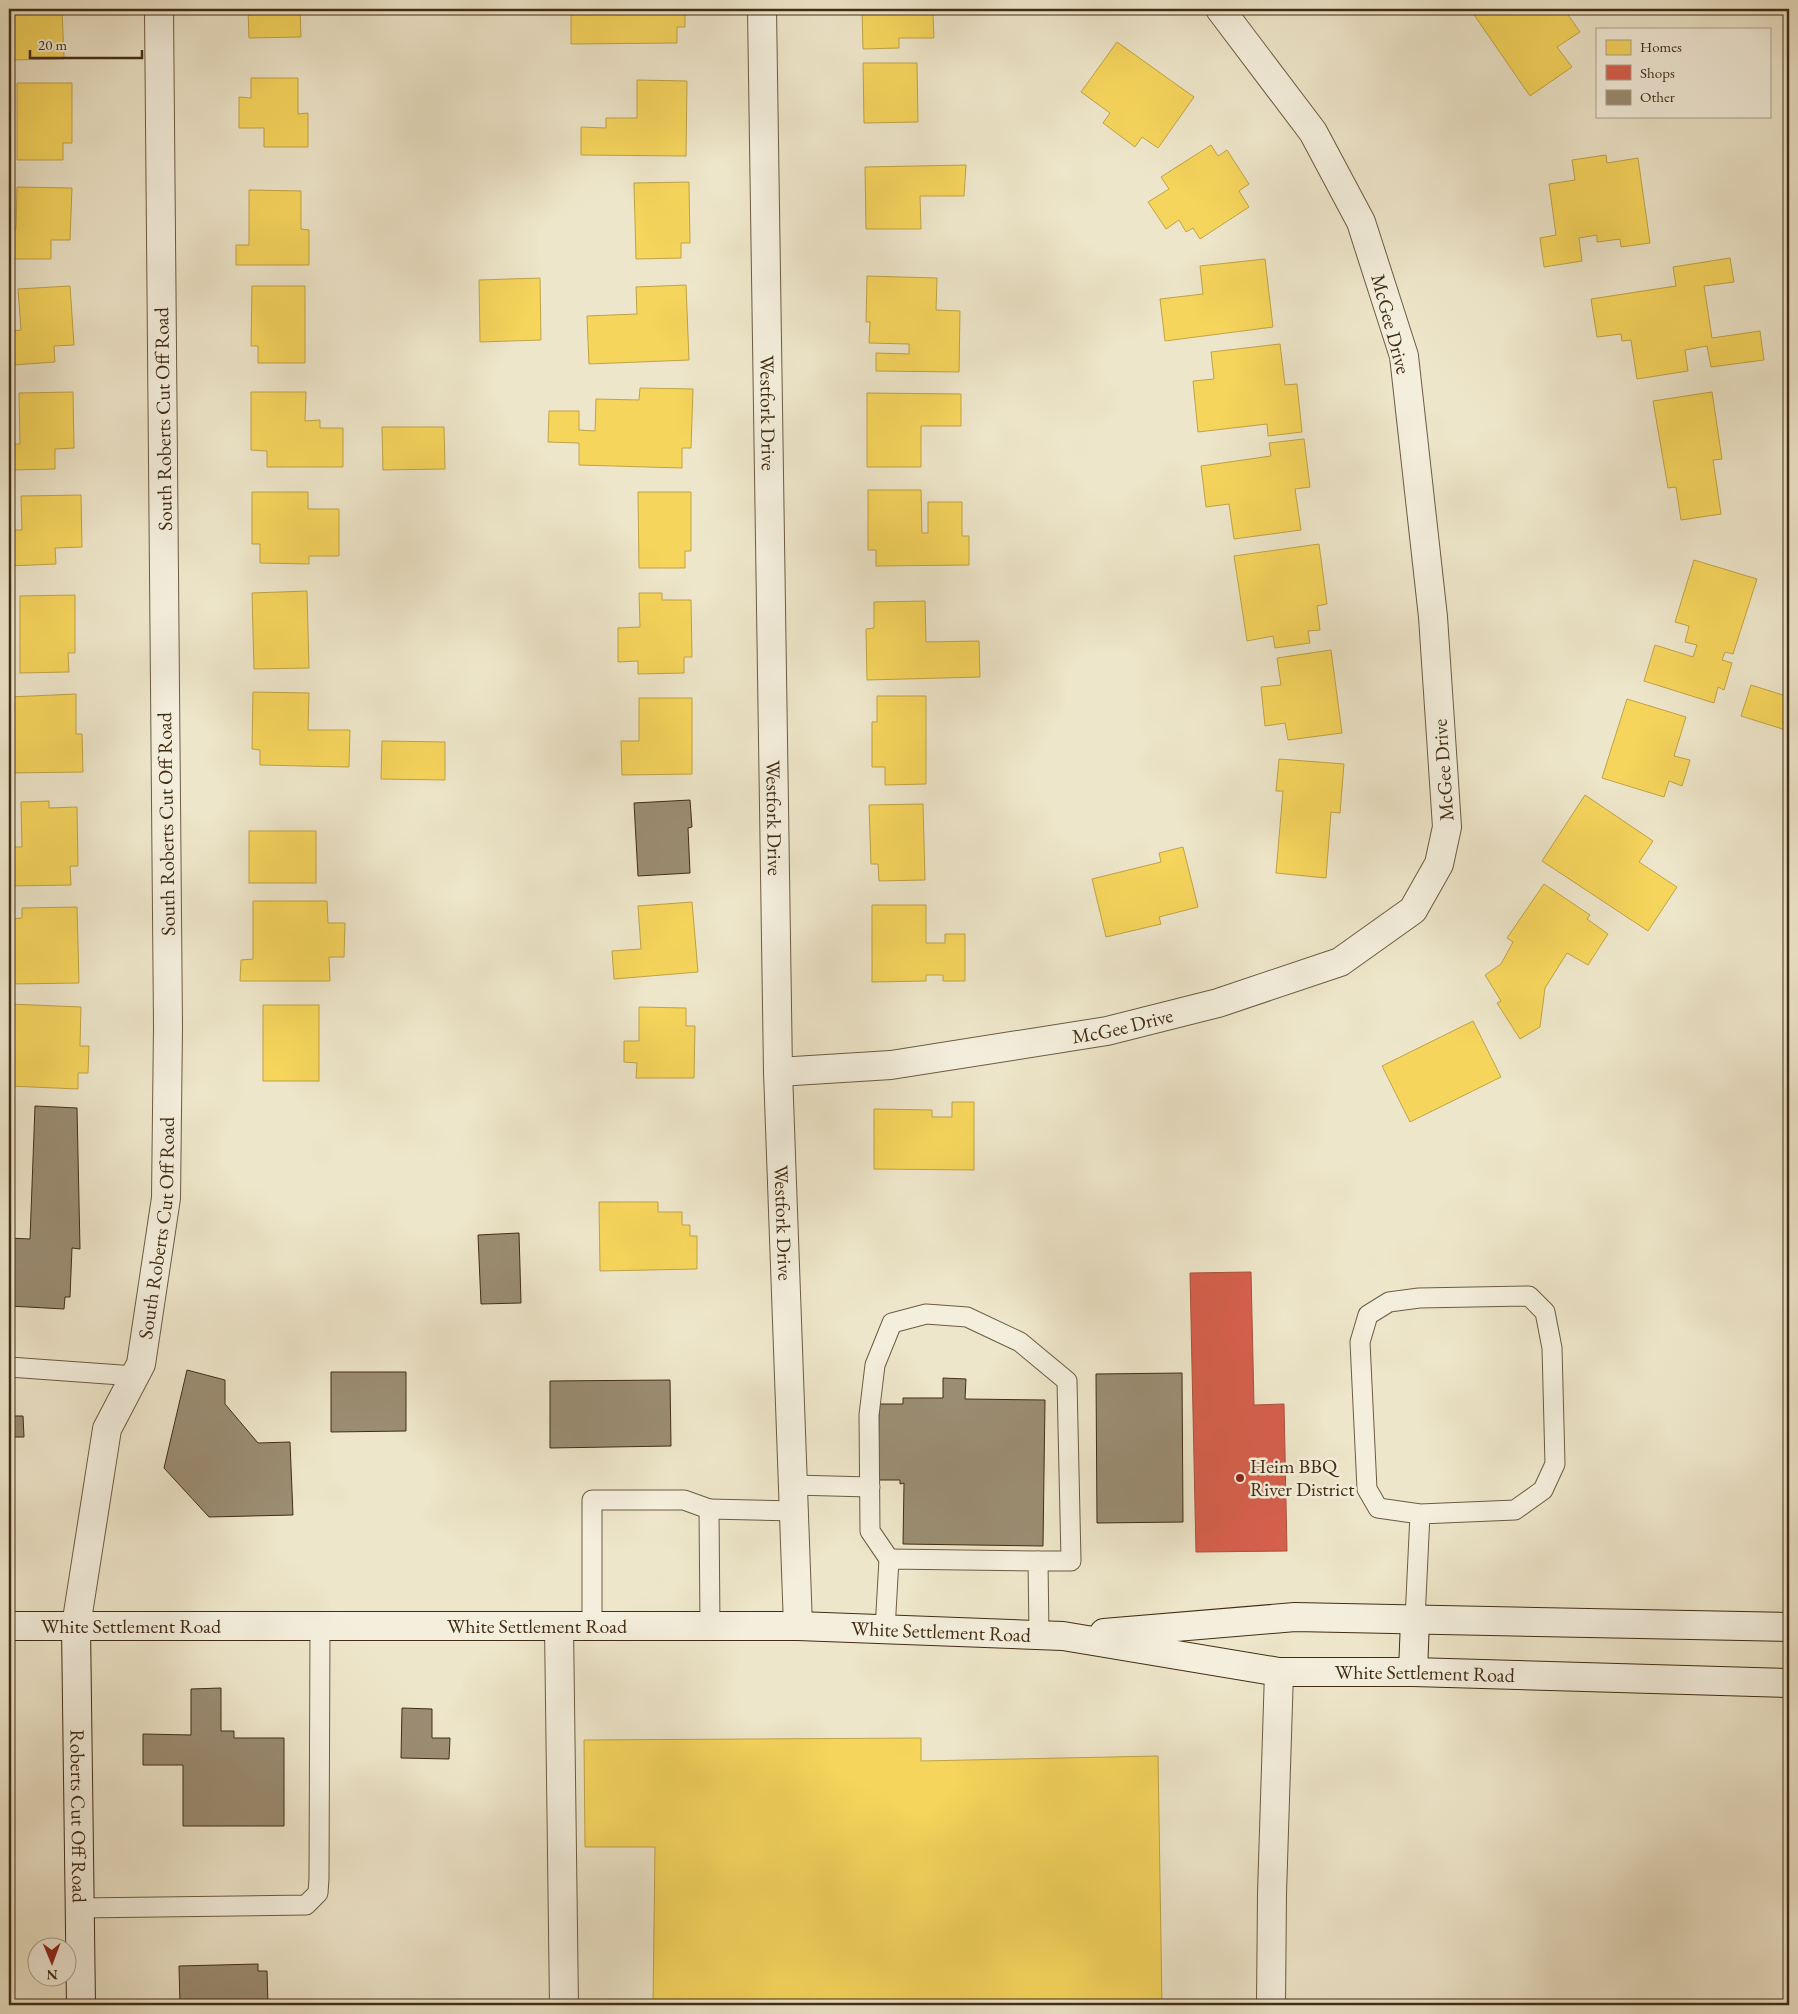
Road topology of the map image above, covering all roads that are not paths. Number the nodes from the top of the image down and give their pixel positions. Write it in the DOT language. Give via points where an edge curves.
graph roads {
  1 [pos="159,9"];
  2 [pos="762,9"];
  3 [pos="1220,9"];
  4 [pos="778,1072"];
  5 [pos="9,1367"];
  6 [pos="135,1376"];
  7 [pos="870,1487"];
  8 [pos="794,1498"];
  9 [pos="709,1509"];
  10 [pos="1420,1514"];
  11 [pos="889,1559"];
  12 [pos="1038,1561"];
  13 [pos="1415,1620"];
  14 [pos="9,1626"];
  15 [pos="76,1626"];
  16 [pos="320,1626"];
  17 [pos="559,1626"];
  18 [pos="592,1626"];
  19 [pos="710,1626"];
  20 [pos="798,1626"];
  21 [pos="1789,1627"];
  22 [pos="885,1630"];
  23 [pos="1051,1636"];
  24 [pos="1279,1672"];
  25 [pos="1413,1672"];
  26 [pos="1789,1684"];
  27 [pos="80,1908"];
  28 [pos="82,2005"];
  29 [pos="564,2005"];
  30 [pos="1271,2005"];
  1 -- 6 [label="street, South Roberts Cut Off Road" via="168,1027 166,1198 141,1364"];
  2 -- 4 [label="street, Westfork Drive"];
  3 -- 4 [label="street, McGee Drive" via="1313,132 1361,222 1404,356 1433,617 1446,808 1447,827 1438,864 1414,910 1340,962 1218,1003 1078,1036 891,1065"];
  4 -- 8 [label="street, Westfork Drive"];
  5 -- 6 [label="lane"];
  6 -- 15 [label="street, South Roberts Cut Off Road" via="107,1429"];
  7 -- 8 [label="lane"];
  7 -- 11 [label="lane" via="870,1531"];
  7 -- 12 [label="lane" via="870,1415 875,1364 892,1323 926,1314 967,1317 1020,1342 1067,1381 1071,1561"];
  8 -- 9 [label="lane"];
  8 -- 20 [label="street, Westfork Drive"];
  9 -- 18 [label="lane" via="684,1500 592,1500"];
  9 -- 19 [label="lane"];
  10 -- 10 [label="lane" via="1515,1510 1543,1490 1555,1464 1552,1348 1545,1312 1528,1296 1419,1298 1389,1302 1368,1315 1360,1342 1367,1489 1378,1508"];
  10 -- 13 [label="lane"];
  11 -- 12 [label="lane"];
  11 -- 22 [label="lane"];
  12 -- 23 [label="lane"];
  13 -- 21 [label="street, White Settlement Road"];
  13 -- 23 [label="street, White Settlement Road" via="1295,1617"];
  13 -- 25 [label="street"];
  14 -- 15 [label="street, White Settlement Road"];
  15 -- 16 [label="street, White Settlement Road"];
  15 -- 27 [label="street, Roberts Cut Off Road"];
  16 -- 17 [label="street, White Settlement Road"];
  16 -- 27 [label="lane" via="318,1893 306,1906"];
  17 -- 18 [label="street, White Settlement Road"];
  17 -- 29 [label="street"];
  18 -- 19 [label="street, White Settlement Road"];
  19 -- 20 [label="street, White Settlement Road"];
  20 -- 22 [label="street, White Settlement Road"];
  22 -- 23 [label="street, White Settlement Road"];
  23 -- 24 [label="street, White Settlement Road"];
  24 -- 25 [label="street, White Settlement Road"];
  24 -- 30 [label="street"];
  25 -- 26 [label="street, White Settlement Road"];
  27 -- 28 [label="street, Roberts Cut Off Road"];
}
